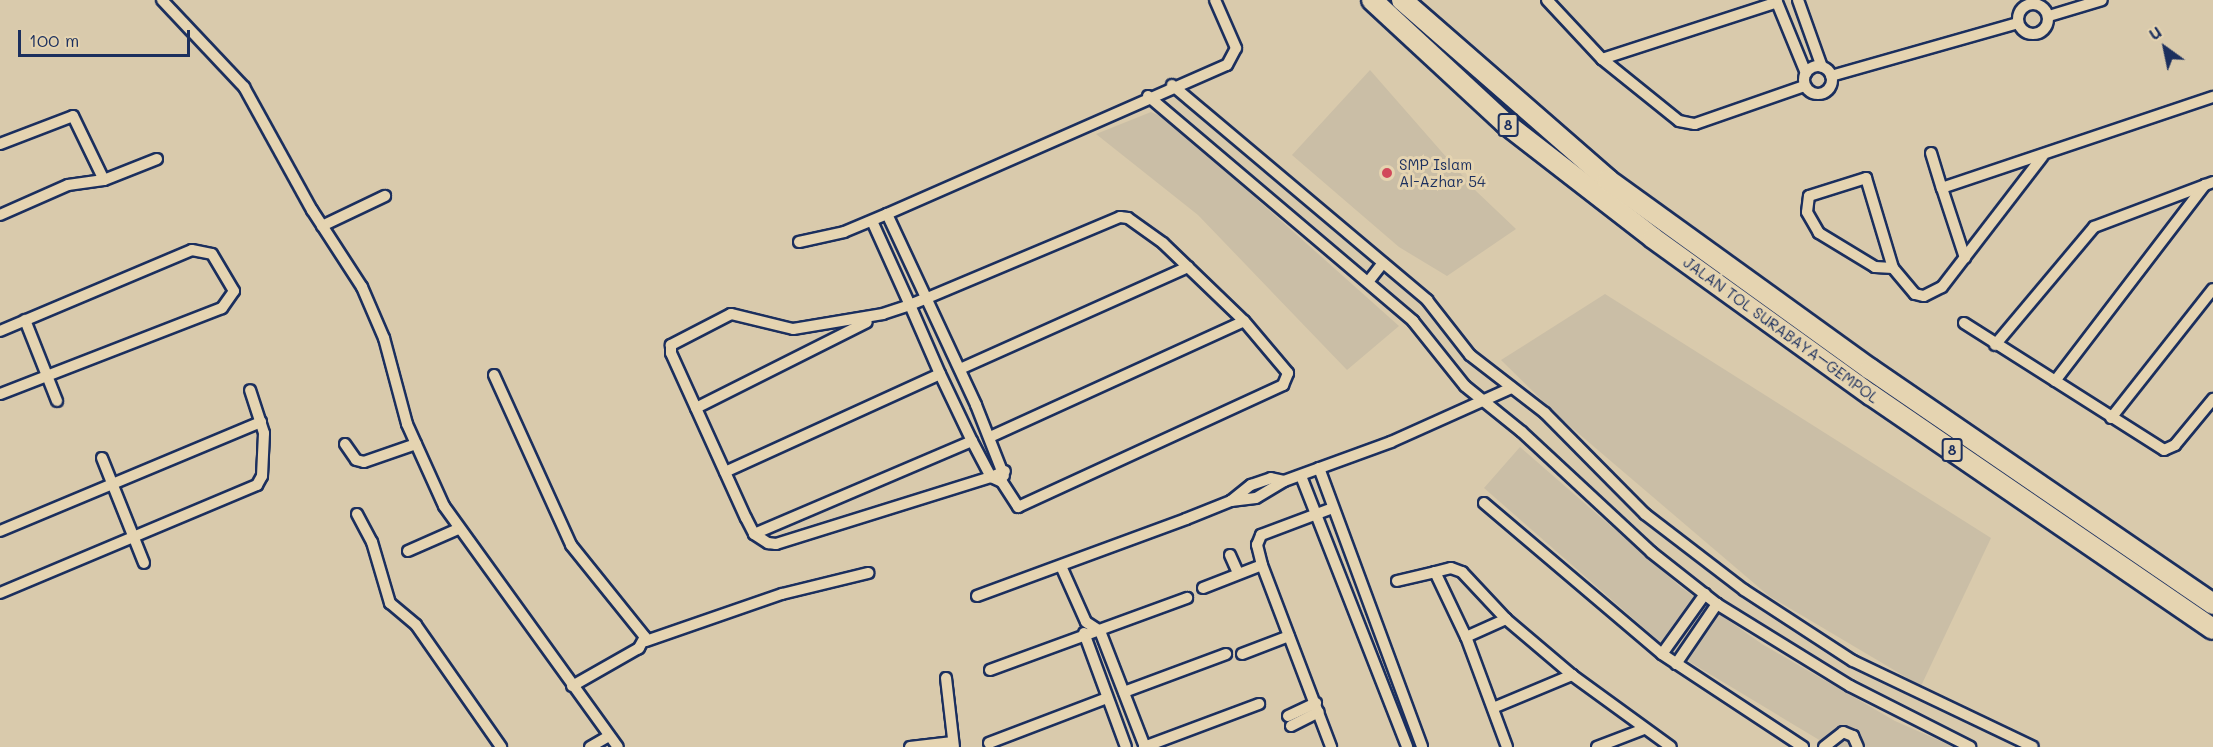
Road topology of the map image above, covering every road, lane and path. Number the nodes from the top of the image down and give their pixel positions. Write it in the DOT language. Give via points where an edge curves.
graph roads {
  1 [pos="162,0"];
  2 [pos="1215,0"];
  3 [pos="1372,0"];
  4 [pos="1402,0"];
  5 [pos="1547,0"];
  6 [pos="1798,0"];
  7 [pos="2102,0"];
  8 [pos="1777,1"];
  9 [pos="2026,2"];
  10 [pos="2049,16"];
  11 [pos="2018,23"];
  12 [pos="1602,59"];
  13 [pos="1822,67"];
  14 [pos="1806,73"];
  15 [pos="1831,76"];
  16 [pos="1172,85"];
  17 [pos="1804,86"];
  18 [pos="1148,96"];
  19 [pos="2213,98"];
  20 [pos="0,144"];
  21 [pos="1930,153"];
  22 [pos="2043,156"];
  23 [pos="157,159"];
  24 [pos="104,180"];
  25 [pos="2209,183"];
  26 [pos="1942,188"];
  27 [pos="385,196"];
  28 [pos="0,214"];
  29 [pos="887,214"];
  30 [pos="872,221"];
  31 [pos="322,225"];
  32 [pos="799,242"];
  33 [pos="1965,258"];
  34 [pos="1383,263"];
  35 [pos="1188,267"];
  36 [pos="1893,268"];
  37 [pos="1368,282"];
  38 [pos="2213,289"];
  39 [pos="927,298"];
  40 [pos="910,305"];
  41 [pos="883,314"];
  42 [pos="25,320"];
  43 [pos="1244,321"];
  44 [pos="1964,323"];
  45 [pos="0,331"];
  46 [pos="1995,345"];
  47 [pos="960,369"];
  48 [pos="46,374"];
  49 [pos="940,374"];
  50 [pos="494,375"];
  51 [pos="2055,381"];
  52 [pos="1511,388"];
  53 [pos="250,390"];
  54 [pos="0,394"];
  55 [pos="2213,399"];
  56 [pos="57,400"];
  57 [pos="1485,402"];
  58 [pos="976,405"];
  59 [pos="696,408"];
  60 [pos="958,412"];
  61 [pos="2111,418"];
  62 [pos="261,422"];
  63 [pos="990,437"];
  64 [pos="972,441"];
  65 [pos="345,444"];
  66 [pos="416,444"];
  67 [pos="102,458"];
  68 [pos="1319,468"];
  69 [pos="1005,471"];
  70 [pos="725,472"];
  71 [pos="1301,476"];
  72 [pos="991,477"];
  73 [pos="1002,482"];
  74 [pos="111,483"];
  75 [pos="1484,502"];
  76 [pos="1333,508"];
  77 [pos="357,514"];
  78 [pos="1316,514"];
  79 [pos="458,529"];
  80 [pos="0,531"];
  81 [pos="754,534"];
  82 [pos="133,537"];
  83 [pos="408,551"];
  84 [pos="1230,555"];
  85 [pos="144,563"];
  86 [pos="1262,565"];
  87 [pos="1061,566"];
  88 [pos="1435,572"];
  89 [pos="868,573"];
  90 [pos="1238,573"];
  91 [pos="1397,580"];
  92 [pos="1203,588"];
  93 [pos="0,593"];
  94 [pos="1705,594"];
  95 [pos="977,596"];
  96 [pos="1187,598"];
  97 [pos="1717,604"];
  98 [pos="2213,604"];
  99 [pos="1506,619"];
  100 [pos="1086,622"];
  101 [pos="2213,629"];
  102 [pos="1100,631"];
  103 [pos="1289,636"];
  104 [pos="1083,637"];
  105 [pos="1466,638"];
  106 [pos="646,641"];
  107 [pos="1226,654"];
  108 [pos="1242,654"];
  109 [pos="1662,654"];
  110 [pos="1676,664"];
  111 [pos="990,670"];
  112 [pos="1572,675"];
  113 [pos="946,678"];
  114 [pos="572,686"];
  115 [pos="1124,692"];
  116 [pos="1107,698"];
  117 [pos="1260,704"];
  118 [pos="1317,708"];
  119 [pos="1493,708"];
  120 [pos="1290,721"];
  121 [pos="1644,729"];
  122 [pos="609,736"];
  123 [pos="989,743"];
  124 [pos="954,745"];
  125 [pos="501,747"];
  126 [pos="590,747"];
  127 [pos="618,747"];
  128 [pos="910,747"];
  129 [pos="1126,747"];
  130 [pos="1145,747"];
  131 [pos="1331,747"];
  132 [pos="1407,747"];
  133 [pos="1422,747"];
  134 [pos="1507,747"];
  135 [pos="1597,747"];
  136 [pos="1671,747"];
  137 [pos="1803,747"];
  138 [pos="1824,747"];
  139 [pos="1858,747"];
  140 [pos="1970,747"];
  141 [pos="2033,747"];
  1 -- 31 [label="street" via="244,87"];
  2 -- 16 [label="street" via="1235,54 1219,69"];
  3 -- 101 [label="highway, JALAN TOL SURABAYA–GEMPOL / 8" via="1505,123 1693,268"];
  4 -- 98 [label="highway, JALAN TOL SURABAYA–GEMPOL / 8" via="1538,122 1681,233 1869,369"];
  5 -- 12 [label="street"];
  6 -- 13 [label="street"];
  7 -- 10 [label="street"];
  8 -- 12 [label="street"];
  8 -- 14 [label="street"];
  9 -- 10 [label="street" via="2041,6"];
  9 -- 11 [label="street"];
  10 -- 11 [label="street" via="2047,27 2038,34 2025,33"];
  11 -- 15 [label="street"];
  12 -- 17 [label="street" via="1672,118 1687,123"];
  13 -- 14 [label="street"];
  13 -- 15 [label="street"];
  14 -- 17 [label="street"];
  15 -- 17 [label="street" via="1824,93 1815,94"];
  16 -- 18 [label="street"];
  16 -- 34 [label="street"];
  18 -- 29 [label="street"];
  18 -- 37 [label="street"];
  19 -- 22 [label="street"];
  20 -- 24 [label="street" via="73,116"];
  21 -- 26 [label="street"];
  22 -- 26 [label="street"];
  22 -- 33 [label="street"];
  23 -- 24 [label="street"];
  24 -- 28 [label="street" via="68,185"];
  25 -- 46 [label="street" via="2094,227"];
  25 -- 51 [label="street"];
  26 -- 33 [label="street"];
  27 -- 31 [label="street"];
  29 -- 30 [label="street"];
  29 -- 39 [label="street"];
  30 -- 32 [label="street"];
  30 -- 40 [label="street"];
  31 -- 66 [label="street" via="370,305"];
  33 -- 36 [label="street" via="1942,287 1924,296 1916,294"];
  34 -- 37 [label="street"];
  34 -- 52 [label="street" via="1437,310 1485,369"];
  35 -- 39 [label="street" via="1139,224 1120,217"];
  35 -- 43 [label="street"];
  35 -- 47 [label="street"];
  36 -- 36 [label="street" via="1866,178 1809,196 1805,205 1820,233 1875,267"];
  37 -- 57 [label="street" via="1413,321 1454,375"];
  38 -- 61 [label="street"];
  39 -- 40 [label="street"];
  39 -- 47 [label="street"];
  40 -- 41 [label="street"];
  40 -- 49 [label="street"];
  41 -- 59 [label="street"];
  41 -- 59 [label="street" via="793,329 731,314 719,318 675,341 670,348"];
  42 -- 45 [label="street"];
  42 -- 48 [label="street"];
  42 -- 48 [label="street" via="200,249 212,254 234,291 222,308"];
  43 -- 63 [label="street"];
  43 -- 73 [label="street" via="1285,367 1289,377 1283,386 1027,506 1015,505"];
  44 -- 46 [label="street"];
  46 -- 51 [label="street"];
  47 -- 58 [label="street"];
  48 -- 54 [label="street"];
  48 -- 56 [label="street"];
  49 -- 60 [label="street"];
  49 -- 70 [label="street"];
  50 -- 106 [label="street" via="571,545 611,589"];
  51 -- 61 [label="street"];
  52 -- 57 [label="street"];
  52 -- 141 [label="street" via="1545,413 1645,514 1744,590 1853,661"];
  53 -- 62 [label="street"];
  55 -- 61 [label="street" via="2168,450"];
  57 -- 68 [label="street"];
  57 -- 94 [label="street" via="1594,502"];
  58 -- 60 [label="street"];
  58 -- 63 [label="street"];
  59 -- 70 [label="street"];
  60 -- 64 [label="street"];
  62 -- 74 [label="street"];
  62 -- 82 [label="street" via="262,476 257,485"];
  63 -- 69 [label="street"];
  64 -- 72 [label="street"];
  64 -- 81 [label="street"];
  65 -- 66 [label="street" via="356,460 364,462"];
  66 -- 79 [label="street"];
  67 -- 74 [label="street"];
  68 -- 71 [label="street"];
  68 -- 76 [label="street"];
  69 -- 72 [label="street"];
  69 -- 73 [label="street"];
  70 -- 81 [label="street"];
  71 -- 78 [label="street"];
  71 -- 87 [label="street" via="1256,498 1231,501"];
  72 -- 73 [label="street"];
  72 -- 81 [label="street" via="777,544"];
  74 -- 80 [label="street"];
  74 -- 82 [label="street"];
  75 -- 109 [label="street"];
  76 -- 78 [label="street"];
  76 -- 133 [label="street"];
  77 -- 125 [label="street" via="372,542 390,603 422,633"];
  78 -- 86 [label="street" via="1261,535 1257,545"];
  78 -- 132 [label="street"];
  79 -- 83 [label="street"];
  79 -- 114 [label="street"];
  82 -- 85 [label="street"];
  82 -- 93 [label="street"];
  84 -- 90 [label="street"];
  86 -- 90 [label="street"];
  86 -- 103 [label="street"];
  87 -- 95 [label="street"];
  87 -- 100 [label="street"];
  88 -- 91 [label="street"];
  88 -- 99 [label="street" via="1451,568 1462,572"];
  88 -- 105 [label="street"];
  89 -- 106 [label="street" via="782,594"];
  90 -- 92 [label="street"];
  94 -- 97 [label="street"];
  94 -- 109 [label="street"];
  96 -- 102 [label="street"];
  97 -- 110 [label="street"];
  97 -- 140 [label="street" via="1850,686"];
  99 -- 105 [label="street"];
  99 -- 112 [label="street"];
  100 -- 102 [label="street"];
  100 -- 104 [label="street"];
  102 -- 104 [label="street"];
  102 -- 115 [label="street"];
  103 -- 108 [label="street"];
  103 -- 118 [label="street"];
  104 -- 111 [label="street"];
  104 -- 116 [label="street"];
  105 -- 119 [label="street"];
  106 -- 114 [label="street"];
  107 -- 115 [label="street"];
  109 -- 110 [label="street"];
  110 -- 137 [label="street"];
  112 -- 119 [label="street"];
  112 -- 121 [label="street"];
  113 -- 124 [label="street"];
  114 -- 122 [label="street"];
  115 -- 130 [label="street"];
  116 -- 123 [label="street"];
  116 -- 129 [label="street"];
  117 -- 130 [label="street"];
  118 -- 120 [label="street"];
  118 -- 131 [label="street"];
  119 -- 134 [label="street"];
  121 -- 135 [label="street"];
  121 -- 136 [label="street"];
  122 -- 126 [label="street"];
  122 -- 127 [label="street"];
  124 -- 128 [label="street"];
  138 -- 139 [label="street" via="1843,732 1853,736"];
}
